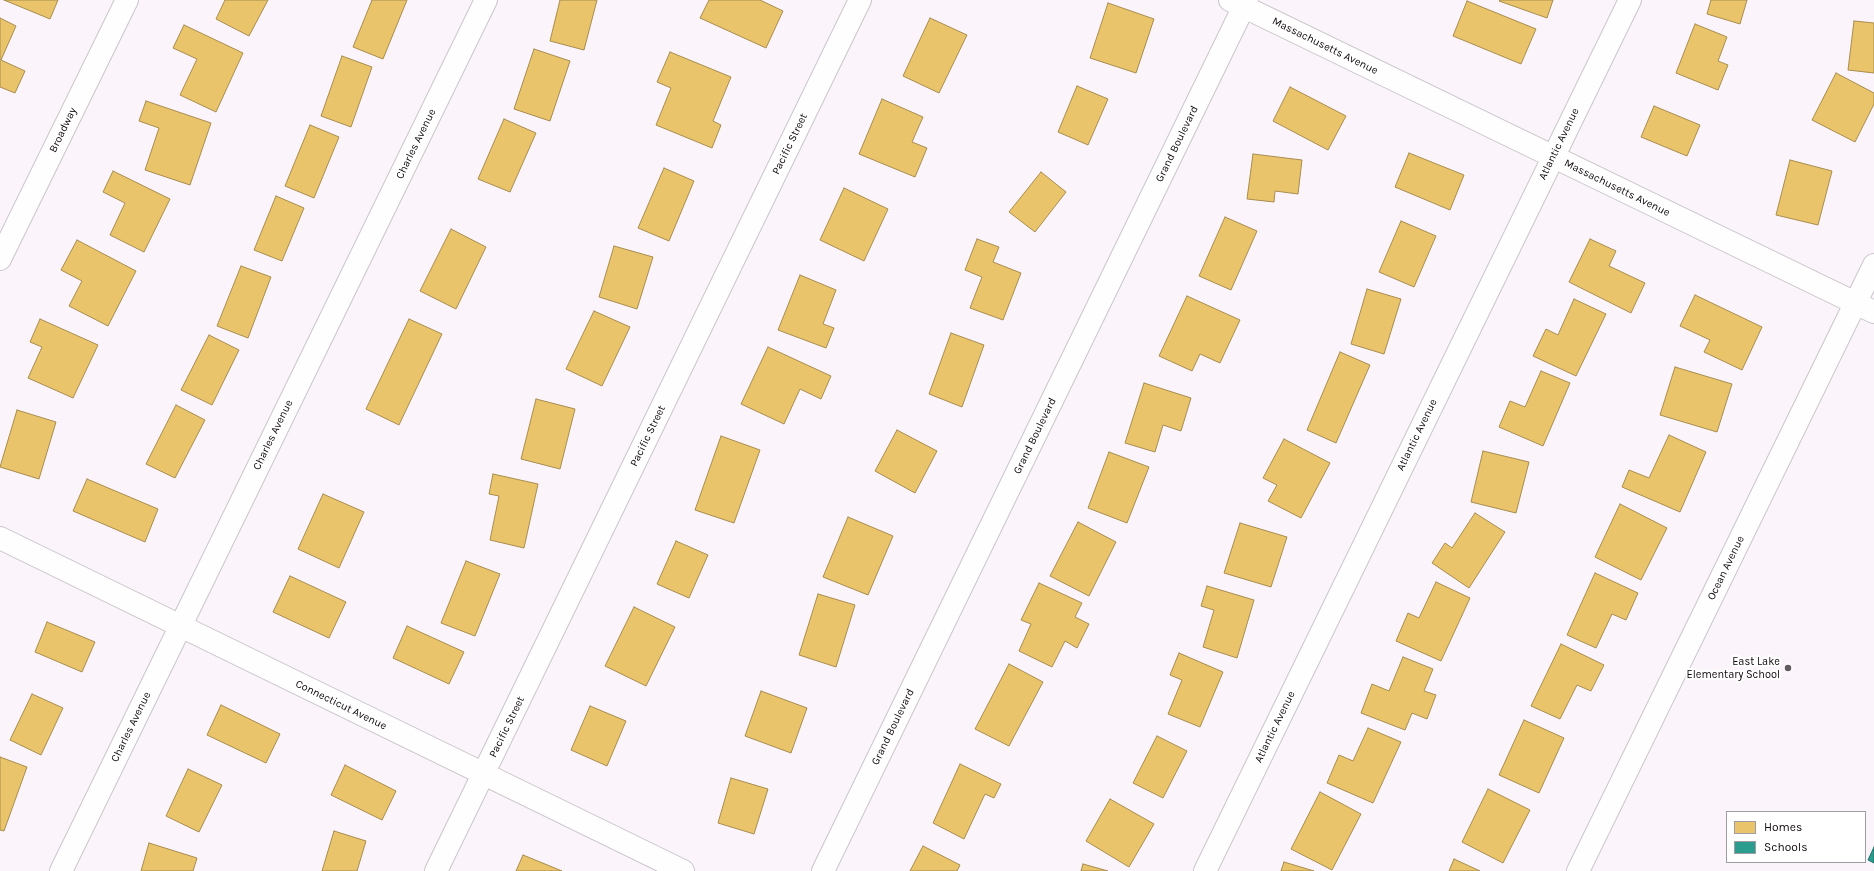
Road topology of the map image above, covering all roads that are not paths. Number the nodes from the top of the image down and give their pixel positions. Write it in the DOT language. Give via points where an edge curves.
graph roads {
  1 [pos="127,0"];
  2 [pos="486,0"];
  3 [pos="860,0"];
  4 [pos="1630,0"];
  5 [pos="1241,2"];
  6 [pos="1553,157"];
  7 [pos="0,260"];
  8 [pos="1874,265"];
  9 [pos="1865,308"];
  10 [pos="0,538"];
  11 [pos="180,626"];
  12 [pos="484,774"];
  13 [pos="61,871"];
  14 [pos="436,871"];
  15 [pos="683,871"];
  16 [pos="823,871"];
  17 [pos="1205,871"];
  18 [pos="1578,871"];
  1 -- 7 [label="street, Broadway"];
  2 -- 11 [label="street, Charles Avenue"];
  3 -- 12 [label="street, Pacific Street"];
  4 -- 6 [label="street, Atlantic Avenue"];
  5 -- 6 [label="street, Massachusetts Avenue"];
  5 -- 16 [label="street, Grand Boulevard"];
  6 -- 9 [label="street, Massachusetts Avenue"];
  6 -- 17 [label="street, Atlantic Avenue"];
  8 -- 9 [label="street, Ocean Avenue"];
  9 -- 18 [label="street, Ocean Avenue"];
  10 -- 11 [label="street, Connecticut Avenue"];
  11 -- 12 [label="street, Connecticut Avenue"];
  11 -- 13 [label="street, Charles Avenue"];
  12 -- 14 [label="street, Pacific Street"];
  12 -- 15 [label="street, Connecticut Avenue"];
}
